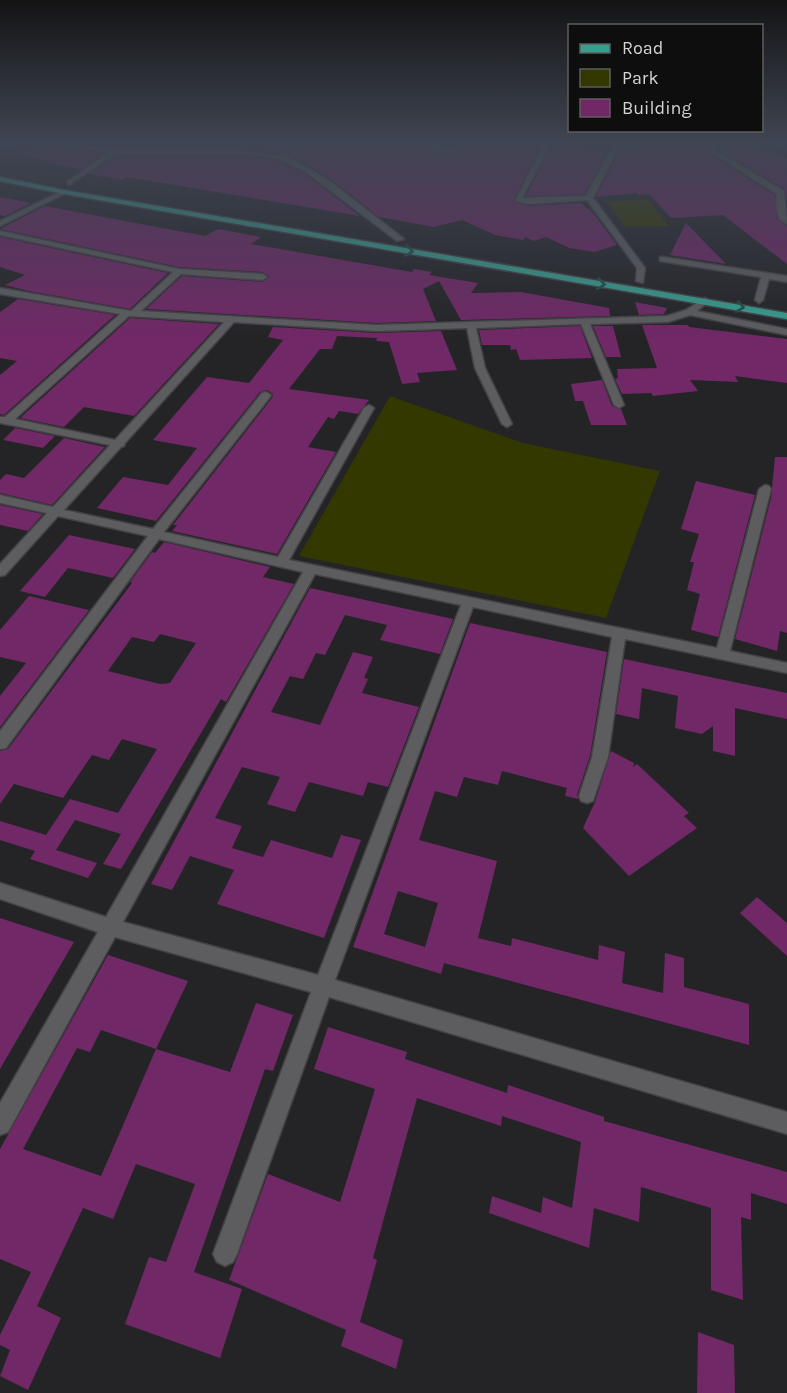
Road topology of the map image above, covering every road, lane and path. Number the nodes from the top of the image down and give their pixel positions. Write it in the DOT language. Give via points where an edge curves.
graph roads {
  1 [pos="32,208"];
  2 [pos="158,208"];
  3 [pos="359,208"];
  4 [pos="596,208"];
  5 [pos="781,208"];
  6 [pos="787,222"];
  7 [pos="0,224"];
  8 [pos="0,233"];
  9 [pos="378,236"];
  10 [pos="400,239"];
  11 [pos="412,242"];
  12 [pos="663,259"];
  13 [pos="539,264"];
  14 [pos="179,271"];
  15 [pos="533,272"];
  16 [pos="766,276"];
  17 [pos="263,277"];
  18 [pos="629,279"];
  19 [pos="787,279"];
  20 [pos="651,282"];
  21 [pos="640,285"];
  22 [pos="0,291"];
  23 [pos="749,299"];
  24 [pos="705,301"];
  25 [pos="764,301"];
  26 [pos="689,312"];
  27 [pos="130,314"];
  28 [pos="787,316"];
  29 [pos="230,321"];
  30 [pos="585,322"];
  31 [pos="471,326"];
  32 [pos="787,332"];
  33 [pos="266,395"];
  34 [pos="619,405"];
  35 [pos="369,408"];
  36 [pos="3,420"];
  37 [pos="507,424"];
  38 [pos="120,444"];
  39 [pos="765,489"];
  40 [pos="0,499"];
  41 [pos="56,511"];
  42 [pos="155,535"];
  43 [pos="281,562"];
  44 [pos="311,569"];
  45 [pos="0,572"];
  46 [pos="468,603"];
  47 [pos="619,634"];
  48 [pos="722,655"];
  49 [pos="787,668"];
  50 [pos="0,743"];
  51 [pos="586,796"];
  52 [pos="0,891"];
  53 [pos="110,927"];
  54 [pos="323,986"];
  55 [pos="787,1123"];
  56 [pos="0,1124"];
  57 [pos="225,1254"];
  1 -- 7 [label="street"];
  2 -- 15 [label="main road, one-way"];
  3 -- 10 [label="street"];
  4 -- 21 [label="street" via="641,268"];
  5 -- 6 [label="street"];
  8 -- 14 [label="street"];
  9 -- 10 [label="main road"];
  10 -- 11 [label="main road"];
  12 -- 16 [label="street"];
  13 -- 15 [label="main road"];
  14 -- 17 [label="street"];
  14 -- 27 [label="street"];
  15 -- 21 [label="main road, one-way"];
  16 -- 19 [label="street"];
  16 -- 25 [label="street"];
  18 -- 21 [label="main road"];
  20 -- 21 [label="main road"];
  21 -- 24 [label="main road"];
  22 -- 27 [label="street"];
  23 -- 25 [label="main road"];
  24 -- 26 [label="street"];
  24 -- 28 [label="main road, one-way"];
  26 -- 30 [label="street" via="668,319"];
  26 -- 32 [label="street"];
  27 -- 29 [label="street"];
  27 -- 36 [label="street"];
  29 -- 31 [label="street" via="377,328"];
  29 -- 38 [label="street"];
  30 -- 31 [label="street"];
  30 -- 34 [label="street"];
  31 -- 37 [label="street" via="480,368"];
  33 -- 42 [label="street"];
  35 -- 43 [label="street"];
  36 -- 38 [label="street"];
  38 -- 41 [label="street"];
  39 -- 48 [label="street"];
  40 -- 41 [label="street"];
  41 -- 42 [label="street"];
  41 -- 45 [label="street"];
  42 -- 43 [label="street"];
  42 -- 50 [label="street"];
  43 -- 44 [label="street"];
  44 -- 46 [label="street"];
  44 -- 53 [label="street"];
  46 -- 47 [label="street"];
  46 -- 54 [label="street"];
  47 -- 48 [label="street"];
  47 -- 51 [label="street" via="600,757"];
  48 -- 49 [label="street"];
  52 -- 53 [label="street"];
  53 -- 54 [label="street"];
  53 -- 56 [label="street"];
  54 -- 55 [label="street"];
  54 -- 57 [label="street"];
}
